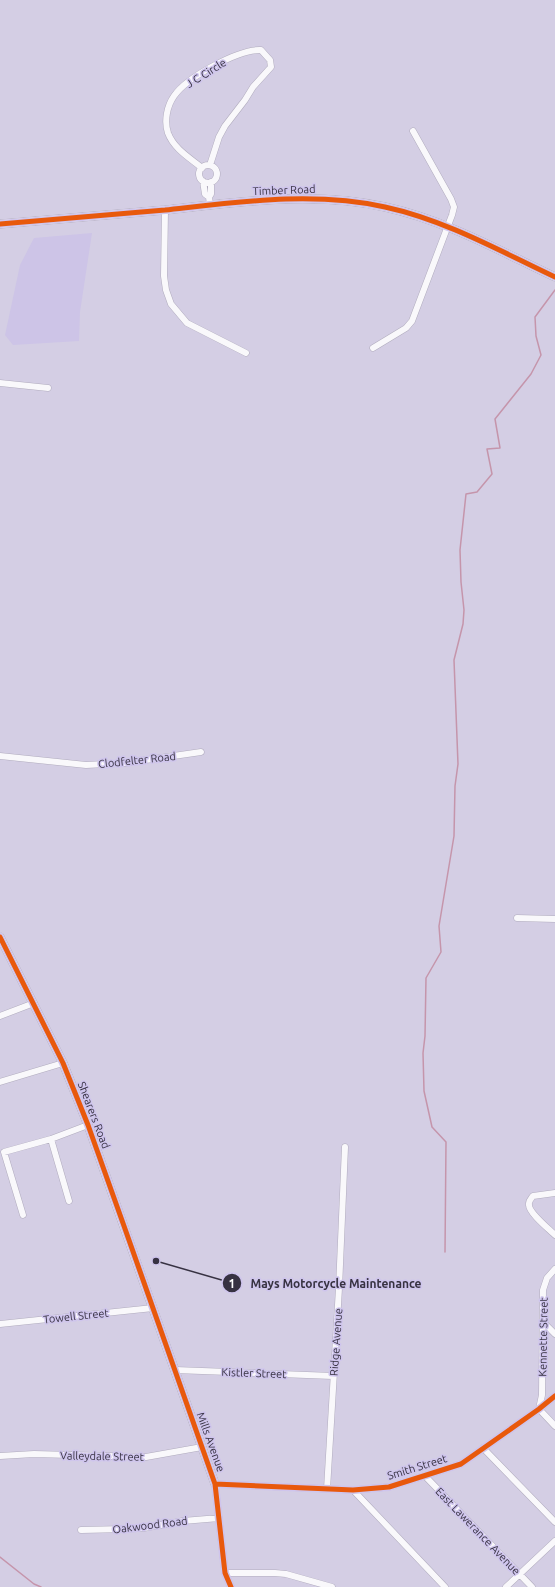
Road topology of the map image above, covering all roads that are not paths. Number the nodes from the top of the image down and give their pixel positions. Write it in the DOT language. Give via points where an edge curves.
graph roads {
  1 [pos="413,131"];
  2 [pos="210,165"];
  3 [pos="202,168"];
  4 [pos="203,181"];
  5 [pos="211,182"];
  6 [pos="209,201"];
  7 [pos="165,210"];
  8 [pos="0,224"];
  9 [pos="449,227"];
  10 [pos="555,277"];
  11 [pos="373,348"];
  12 [pos="246,353"];
  13 [pos="0,383"];
  14 [pos="48,388"];
  15 [pos="201,752"];
  16 [pos="0,756"];
  17 [pos="517,918"];
  18 [pos="555,919"];
  19 [pos="0,937"];
  20 [pos="34,1003"];
  21 [pos="0,1016"];
  22 [pos="63,1063"];
  23 [pos="0,1082"];
  24 [pos="88,1125"];
  25 [pos="51,1139"];
  26 [pos="345,1147"];
  27 [pos="555,1193"];
  28 [pos="69,1201"];
  29 [pos="23,1215"];
  30 [pos="555,1235"];
  31 [pos="555,1269"];
  32 [pos="153,1308"];
  33 [pos="543,1322"];
  34 [pos="0,1324"];
  35 [pos="555,1334"];
  36 [pos="174,1370"];
  37 [pos="334,1376"];
  38 [pos="555,1396"];
  39 [pos="539,1409"];
  40 [pos="555,1426"];
  41 [pos="202,1447"];
  42 [pos="483,1448"];
  43 [pos="0,1456"];
  44 [pos="425,1476"];
  45 [pos="215,1484"];
  46 [pos="327,1489"];
  47 [pos="353,1490"];
  48 [pos="219,1518"];
  49 [pos="555,1522"];
  50 [pos="81,1530"];
  51 [pos="555,1541"];
  52 [pos="225,1573"];
  53 [pos="520,1574"];
  54 [pos="231,1587"];
  55 [pos="332,1587"];
  56 [pos="445,1587"];
  57 [pos="506,1587"];
  58 [pos="532,1587"];
  1 -- 9 [label="street" via="454,207"];
  2 -- 3 [label="street"];
  2 -- 3 [label="street, J C Circle" via="225,126 271,66 270,60 261,50 225,60 196,76 181,88 171,102 166,120 172,141 180,151"];
  2 -- 5 [label="street, J C Circle" via="216,172 216,178"];
  3 -- 4 [label="street" via="199,174"];
  4 -- 5 [label="street"];
  4 -- 6 [label="street"];
  5 -- 6 [label="street, J C Circle"];
  6 -- 7 [label="street, Timber Road"];
  6 -- 9 [label="street, Timber Road" via="302,199 360,202 408,212"];
  7 -- 8 [label="street, Timber Road"];
  7 -- 12 [label="street" via="164,276 171,304 187,322"];
  9 -- 10 [label="street, Timber Road"];
  9 -- 11 [label="street" via="412,321 406,328"];
  13 -- 14 [label="street"];
  15 -- 16 [label="street, Clodfelter Road" via="124,764 86,765"];
  17 -- 18 [label="street"];
  19 -- 20 [label="street, Shearers Road"];
  20 -- 21 [label="street"];
  20 -- 22 [label="street, Shearers Road"];
  22 -- 23 [label="street"];
  22 -- 24 [label="street, Shearers Road"];
  24 -- 25 [label="street"];
  24 -- 32 [label="street, Shearers Road"];
  25 -- 28 [label="street"];
  25 -- 29 [label="street" via="4,1152"];
  26 -- 37 [label="street, Ridge Avenue"];
  27 -- 30 [label="street" via="533,1196 529,1200 531,1211"];
  31 -- 33 [label="street, Kennette Street" via="547,1278 543,1290"];
  32 -- 34 [label="street, Towell Street"];
  32 -- 36 [label="street, Mills Avenue"];
  33 -- 35 [label="street"];
  33 -- 39 [label="street, Kennette Street" via="542,1395"];
  36 -- 37 [label="street, Kistler Street"];
  36 -- 41 [label="street, Mills Avenue"];
  37 -- 46 [label="street, Ridge Avenue"];
  38 -- 39 [label="street, Smith Street"];
  39 -- 40 [label="street"];
  39 -- 42 [label="street, Smith Street"];
  41 -- 43 [label="street, Valleydale Street" via="146,1458 34,1454"];
  41 -- 45 [label="street, Mills Avenue"];
  42 -- 44 [label="street, Smith Street" via="461,1464"];
  42 -- 49 [label="street"];
  44 -- 47 [label="street, Smith Street" via="389,1487"];
  44 -- 53 [label="street, East Lawerance Avenue"];
  45 -- 46 [label="street, Smith Street"];
  45 -- 48 [label="street, Mills Avenue"];
  46 -- 47 [label="street, Smith Street"];
  47 -- 56 [label="street"];
  48 -- 50 [label="street, Oakwood Road" via="183,1520 138,1528"];
  48 -- 52 [label="street, Mills Avenue"];
  51 -- 53 [label="street"];
  52 -- 54 [label="street, Mills Avenue"];
  52 -- 55 [label="street" via="286,1574"];
  53 -- 57 [label="street"];
  53 -- 58 [label="street, East Lawerance Avenue"];
}
